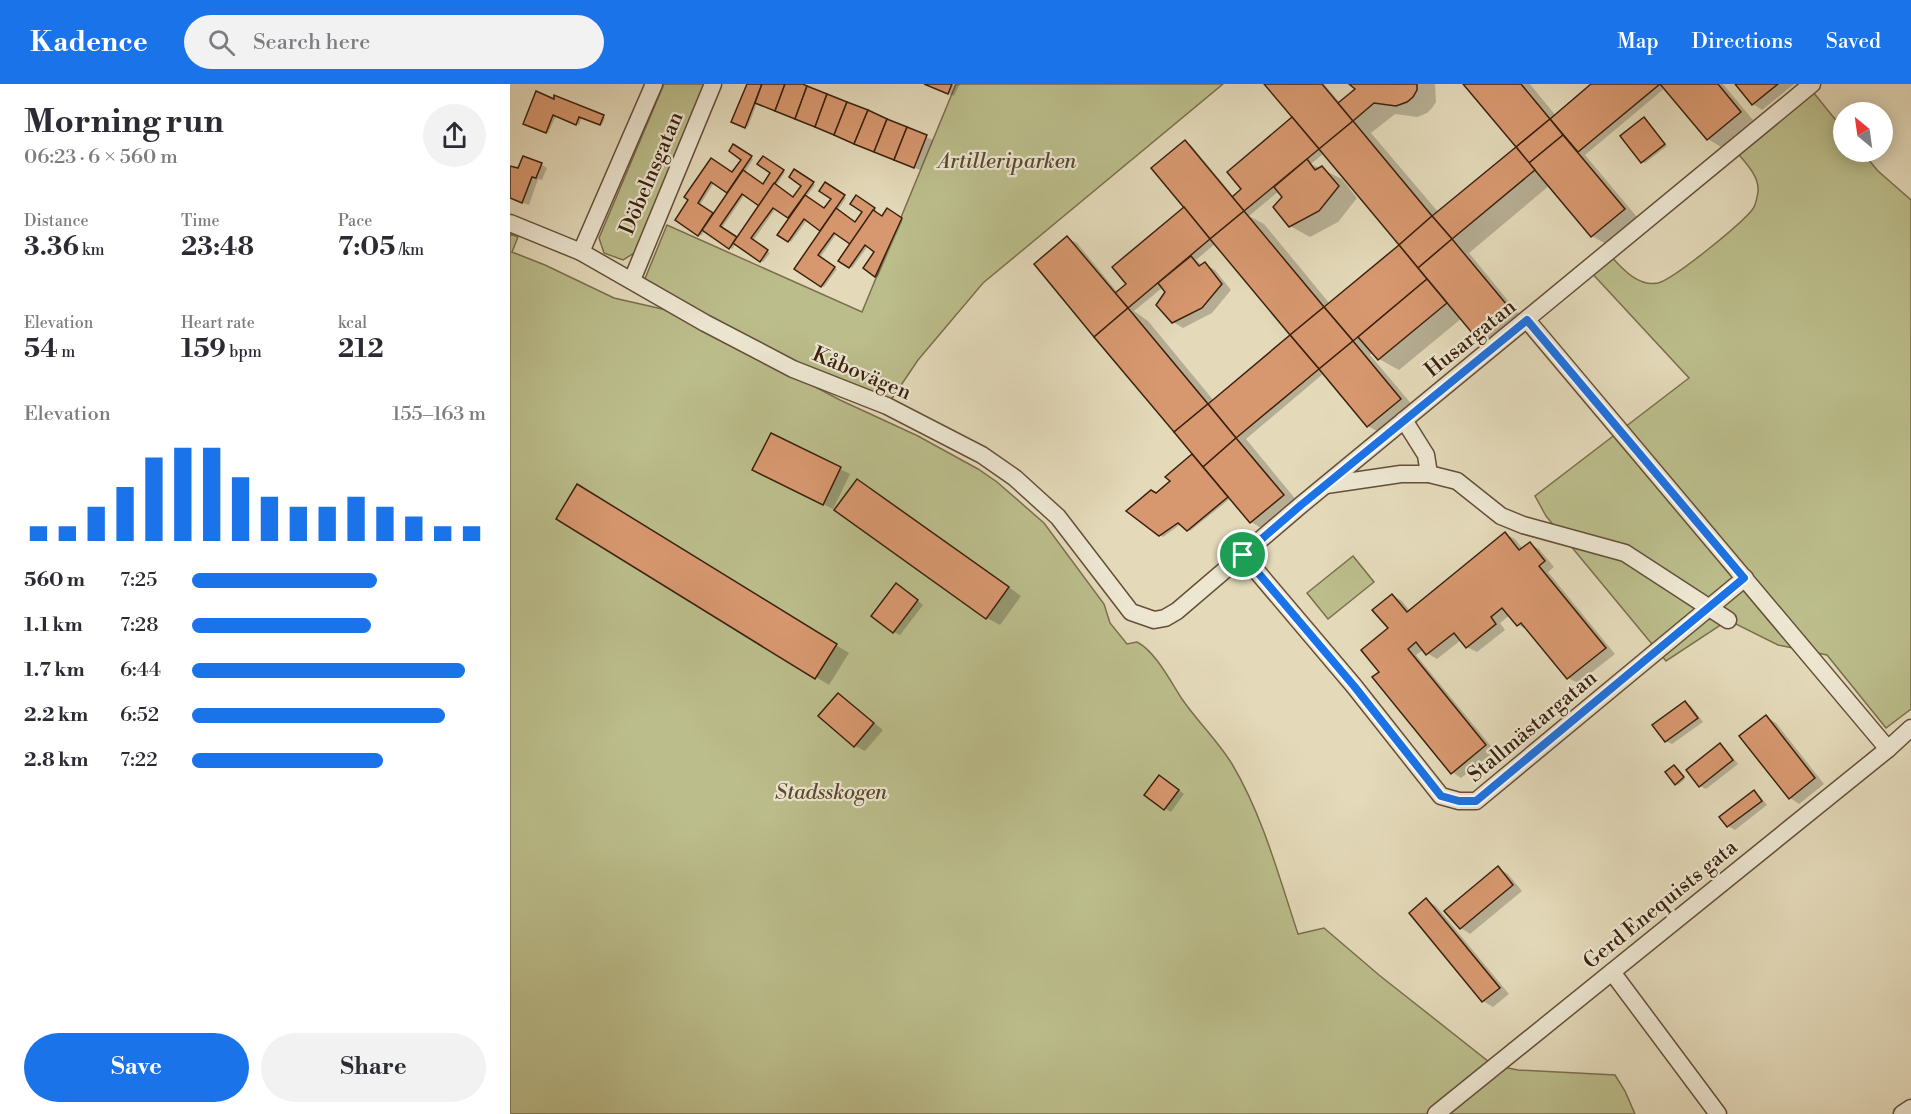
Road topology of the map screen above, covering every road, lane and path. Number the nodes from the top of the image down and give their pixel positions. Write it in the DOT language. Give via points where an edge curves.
graph roads {
  1 [pos="654,84"];
  2 [pos="713,84"];
  3 [pos="1812,84"];
  4 [pos="510,223"];
  5 [pos="581,252"];
  6 [pos="632,280"];
  7 [pos="1527,320"];
  8 [pos="1404,420"];
  9 [pos="1429,474"];
  10 [pos="1325,485"];
  11 [pos="1243,555"];
  12 [pos="1744,578"];
  13 [pos="1709,608"];
  14 [pos="1154,620"];
  15 [pos="1728,620"];
  16 [pos="1911,728"];
  17 [pos="1888,749"];
  18 [pos="1612,972"];
  19 [pos="1911,1108"];
  20 [pos="1436,1114"];
  21 [pos="1718,1114"];
  22 [pos="1902,1114"];
  1 -- 5 [label="street, Döbelnsgatan"];
  2 -- 6 [label="street, Döbelnsgatan"];
  3 -- 7 [label="street, Husargatan"];
  4 -- 5 [label="street, Kåbovägen"];
  5 -- 6 [label="street, Kåbovägen"];
  6 -- 14 [label="street, Kåbovägen" via="793,369 887,406 982,455 1015,478 1058,517 1131,612"];
  7 -- 8 [label="street, Husargatan"];
  7 -- 12 [label="street"];
  8 -- 9 [label="street" via="1426,454"];
  8 -- 10 [label="street, Husargatan"];
  9 -- 10 [label="street"];
  9 -- 13 [label="street" via="1457,481 1500,516 1625,553"];
  10 -- 11 [label="street, Husargatan"];
  11 -- 13 [label="street, Stallmästargatan" via="1441,796 1459,801 1476,801"];
  11 -- 14 [label="street, Husargatan" via="1177,611"];
  12 -- 13 [label="street, Stallmästargatan"];
  12 -- 17 [label="street"];
  13 -- 15 [label="street"];
  16 -- 17 [label="street, Gerd Enequists gata"];
  17 -- 18 [label="street, Gerd Enequists gata"];
  18 -- 20 [label="street, Gerd Enequists gata"];
  18 -- 21 [label="street"];
  19 -- 22 [label="street"];
}
